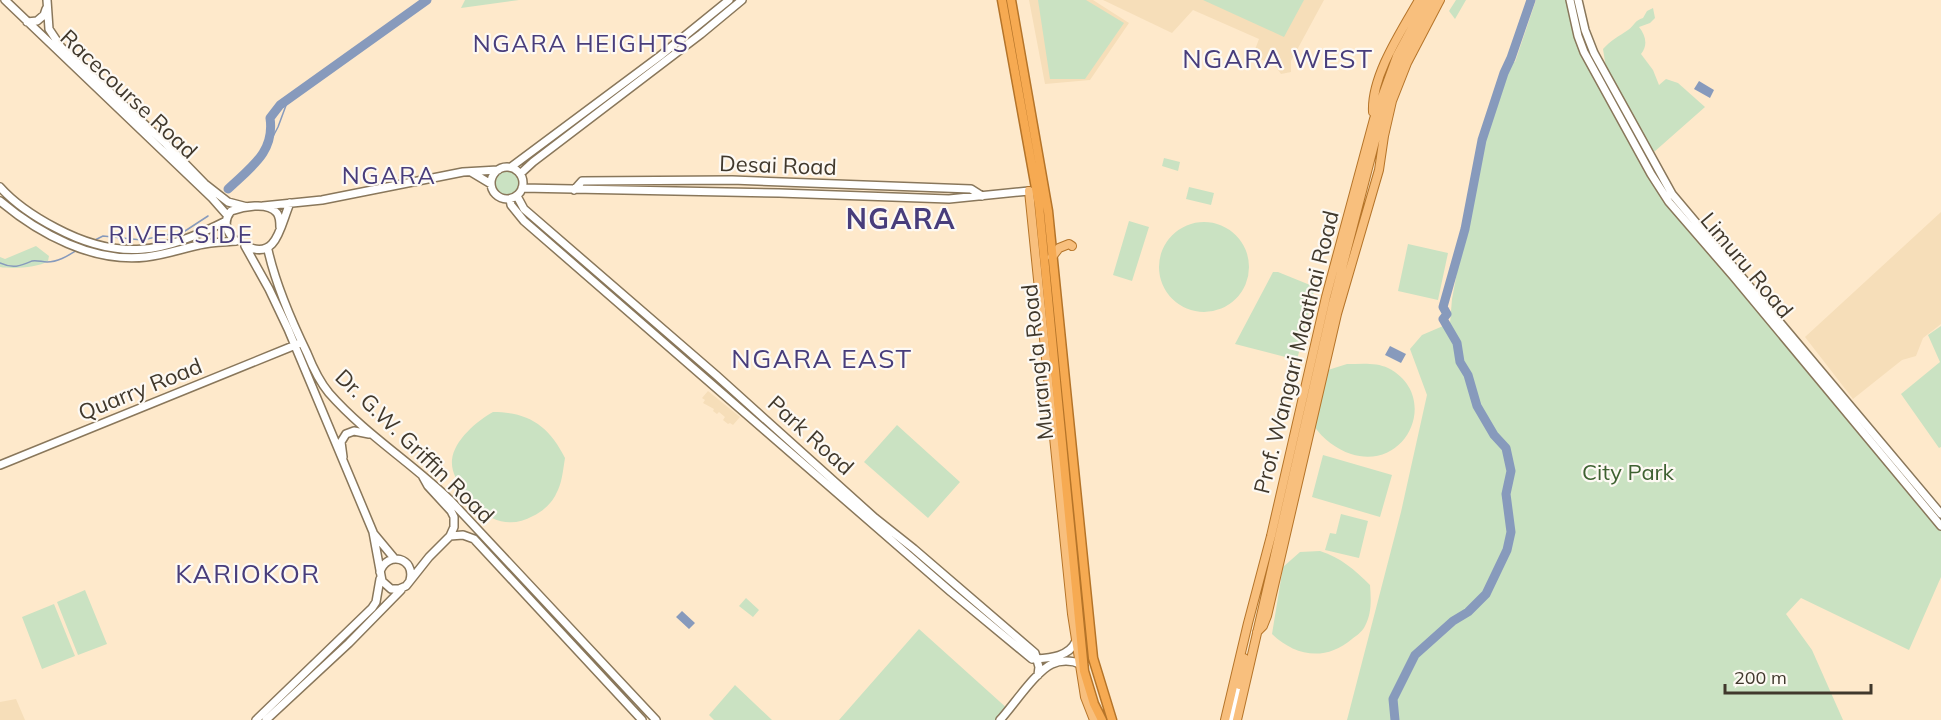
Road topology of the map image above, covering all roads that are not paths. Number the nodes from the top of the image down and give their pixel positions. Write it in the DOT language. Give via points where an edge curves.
graph roads {
  1 [pos="5,0"];
  2 [pos="729,0"];
  3 [pos="742,0"];
  4 [pos="1002,0"];
  5 [pos="1011,0"];
  6 [pos="1419,0"];
  7 [pos="1427,0"];
  8 [pos="1434,0"];
  9 [pos="1440,0"];
  10 [pos="1570,0"];
  11 [pos="1578,0"];
  12 [pos="47,3"];
  13 [pos="27,22"];
  14 [pos="635,80"];
  15 [pos="1390,80"];
  16 [pos="1374,119"];
  17 [pos="1381,135"];
  18 [pos="511,167"];
  19 [pos="498,170"];
  20 [pos="471,172"];
  21 [pos="520,174"];
  22 [pos="717,180"];
  23 [pos="491,184"];
  24 [pos="0,187"];
  25 [pos="522,188"];
  26 [pos="574,190"];
  27 [pos="1029,191"];
  28 [pos="716,192"];
  29 [pos="982,196"];
  30 [pos="513,197"];
  31 [pos="0,201"];
  32 [pos="290,203"];
  33 [pos="262,206"];
  34 [pos="247,207"];
  35 [pos="227,218"];
  36 [pos="280,227"];
  37 [pos="236,241"];
  38 [pos="85,246"];
  39 [pos="245,246"];
  40 [pos="1072,246"];
  41 [pos="268,250"];
  42 [pos="1052,257"];
  43 [pos="1790,338"];
  44 [pos="298,344"];
  45 [pos="371,434"];
  46 [pos="343,462"];
  47 [pos="0,465"];
  48 [pos="422,475"];
  49 [pos="1941,514"];
  50 [pos="1941,526"];
  51 [pos="373,532"];
  52 [pos="450,536"];
  53 [pos="394,558"];
  54 [pos="380,575"];
  55 [pos="410,580"];
  56 [pos="403,588"];
  57 [pos="1252,607"];
  58 [pos="1076,641"];
  59 [pos="1253,647"];
  60 [pos="1035,659"];
  61 [pos="1080,664"];
  62 [pos="1038,675"];
  63 [pos="1084,675"];
  64 [pos="1031,684"];
  65 [pos="1240,686"];
  66 [pos="255,720"];
  67 [pos="266,720"];
  68 [pos="642,720"];
  69 [pos="656,720"];
  70 [pos="1000,720"];
  71 [pos="1094,720"];
  72 [pos="1102,720"];
  73 [pos="1112,720"];
  74 [pos="1225,720"];
  75 [pos="1232,720"];
  76 [pos="1238,720"];
  1 -- 13 [label="main road, Racecourse Road"];
  2 -- 14 [label="main road"];
  3 -- 14 [label="main road"];
  4 -- 63 [label="highway, Murang'a Road" via="1039,205"];
  5 -- 42 [label="highway, Murang'a Road" via="1048,211"];
  6 -- 16 [label="main road" via="1381,75 1373,103"];
  7 -- 15 [label="main road, Prof. Wangari Maathai Road" via="1397,56"];
  8 -- 15 [label="main road, Prof. Wangari Maathai Road"];
  9 -- 17 [label="main road" via="1407,63"];
  10 -- 43 [label="main road, Limuru Road" via="1584,52 1669,202"];
  11 -- 43 [label="main road, Limuru Road" via="1594,53 1672,194"];
  12 -- 13 [label="main road" via="41,19"];
  12 -- 34 [label="main road, Racecourse Road" via="49,29 61,47 205,184 228,202"];
  13 -- 35 [label="main road, Racecourse Road" via="212,198"];
  14 -- 18 [label="main road"];
  14 -- 21 [label="main road"];
  15 -- 16 [label="main road, Prof. Wangari Maathai Road"];
  15 -- 17 [label="main road, Prof. Wangari Maathai Road"];
  16 -- 57 [label="main road, Prof. Wangari Maathai Road" via="1323,308"];
  17 -- 59 [label="main road, Prof. Wangari Maathai Road" via="1333,303"];
  18 -- 19 [label="main road"];
  18 -- 21 [label="main road"];
  19 -- 20 [label="main road"];
  19 -- 23 [label="main road"];
  20 -- 23 [label="main road"];
  20 -- 32 [label="main road" via="322,201"];
  21 -- 25 [label="main road"];
  22 -- 26 [label="main road, Desai Road" via="582,181"];
  22 -- 28 [label="main road"];
  22 -- 29 [label="main road, Desai Road" via="971,189"];
  23 -- 30 [label="main road" via="496,195"];
  24 -- 38 [label="main road" via="22,208"];
  25 -- 26 [label="main road, Desai Road"];
  25 -- 30 [label="main road"];
  26 -- 28 [label="main road, Desai Road"];
  27 -- 29 [label="main road, Desai Road"];
  27 -- 58 [label="main road, Murang'a Road"];
  28 -- 29 [label="main road, Desai Road" via="949,199"];
  30 -- 60 [label="main road, Park Road" via="875,518 1030,649"];
  30 -- 60 [label="main road, Park Road" via="511,205 520,217 951,592"];
  31 -- 38 [label="main road" via="30,223"];
  32 -- 33 [label="main road"];
  32 -- 36 [label="main road"];
  33 -- 34 [label="main road"];
  33 -- 36 [label="main road" via="278,214"];
  34 -- 35 [label="main road" via="231,211"];
  35 -- 37 [label="main road" via="229,235"];
  35 -- 38 [label="main road" via="183,240 141,250"];
  36 -- 41 [label="main road"];
  37 -- 38 [label="main road" via="202,244 145,258 103,255"];
  37 -- 39 [label="main road"];
  39 -- 41 [label="main road" via="260,252"];
  39 -- 44 [label="main road"];
  40 -- 42 [label="main road" via="1059,248"];
  41 -- 44 [label="main road, Dr. G.W. Griffin Road"];
  42 -- 73 [label="highway, Murang'a Road" via="1089,626 1098,677"];
  43 -- 49 [label="main road, Limuru Road"];
  43 -- 50 [label="main road, Limuru Road"];
  44 -- 45 [label="main road, Dr. G.W. Griffin Road" via="327,391"];
  44 -- 46 [label="main road"];
  44 -- 47 [label="main road, Quarry Road"];
  45 -- 46 [label="main road" via="346,434 341,442"];
  45 -- 48 [label="main road, Dr. G.W. Griffin Road"];
  46 -- 51 [label="main road"];
  48 -- 52 [label="main road" via="454,517"];
  48 -- 69 [label="main road, Dr. G.W. Griffin Road"];
  51 -- 53 [label="main road"];
  51 -- 54 [label="main road"];
  52 -- 55 [label="main road"];
  52 -- 68 [label="main road, Dr. G.W. Griffin Road" via="474,539"];
  53 -- 54 [label="main road" via="385,563"];
  53 -- 55 [label="main road" via="409,565"];
  54 -- 56 [label="main road" via="387,587"];
  54 -- 66 [label="main road" via="372,608"];
  55 -- 56 [label="main road"];
  56 -- 67 [label="main road"];
  57 -- 65 [label="main road"];
  57 -- 74 [label="main road, Prof. Wangari Maathai Road"];
  58 -- 60 [label="main road" via="1062,654"];
  58 -- 61 [label="main road, Murang'a Road"];
  59 -- 65 [label="main road"];
  59 -- 76 [label="main road, Prof. Wangari Maathai Road"];
  60 -- 62 [label="main road"];
  60 -- 64 [label="main road"];
  61 -- 62 [label="main road" via="1057,662"];
  61 -- 63 [label="main road, Murang'a Road"];
  62 -- 64 [label="main road"];
  63 -- 71 [label="main road" via="1085,697"];
  63 -- 72 [label="highway, Murang'a Road"];
  64 -- 70 [label="main road"];
  65 -- 75 [label="main road"];
}
